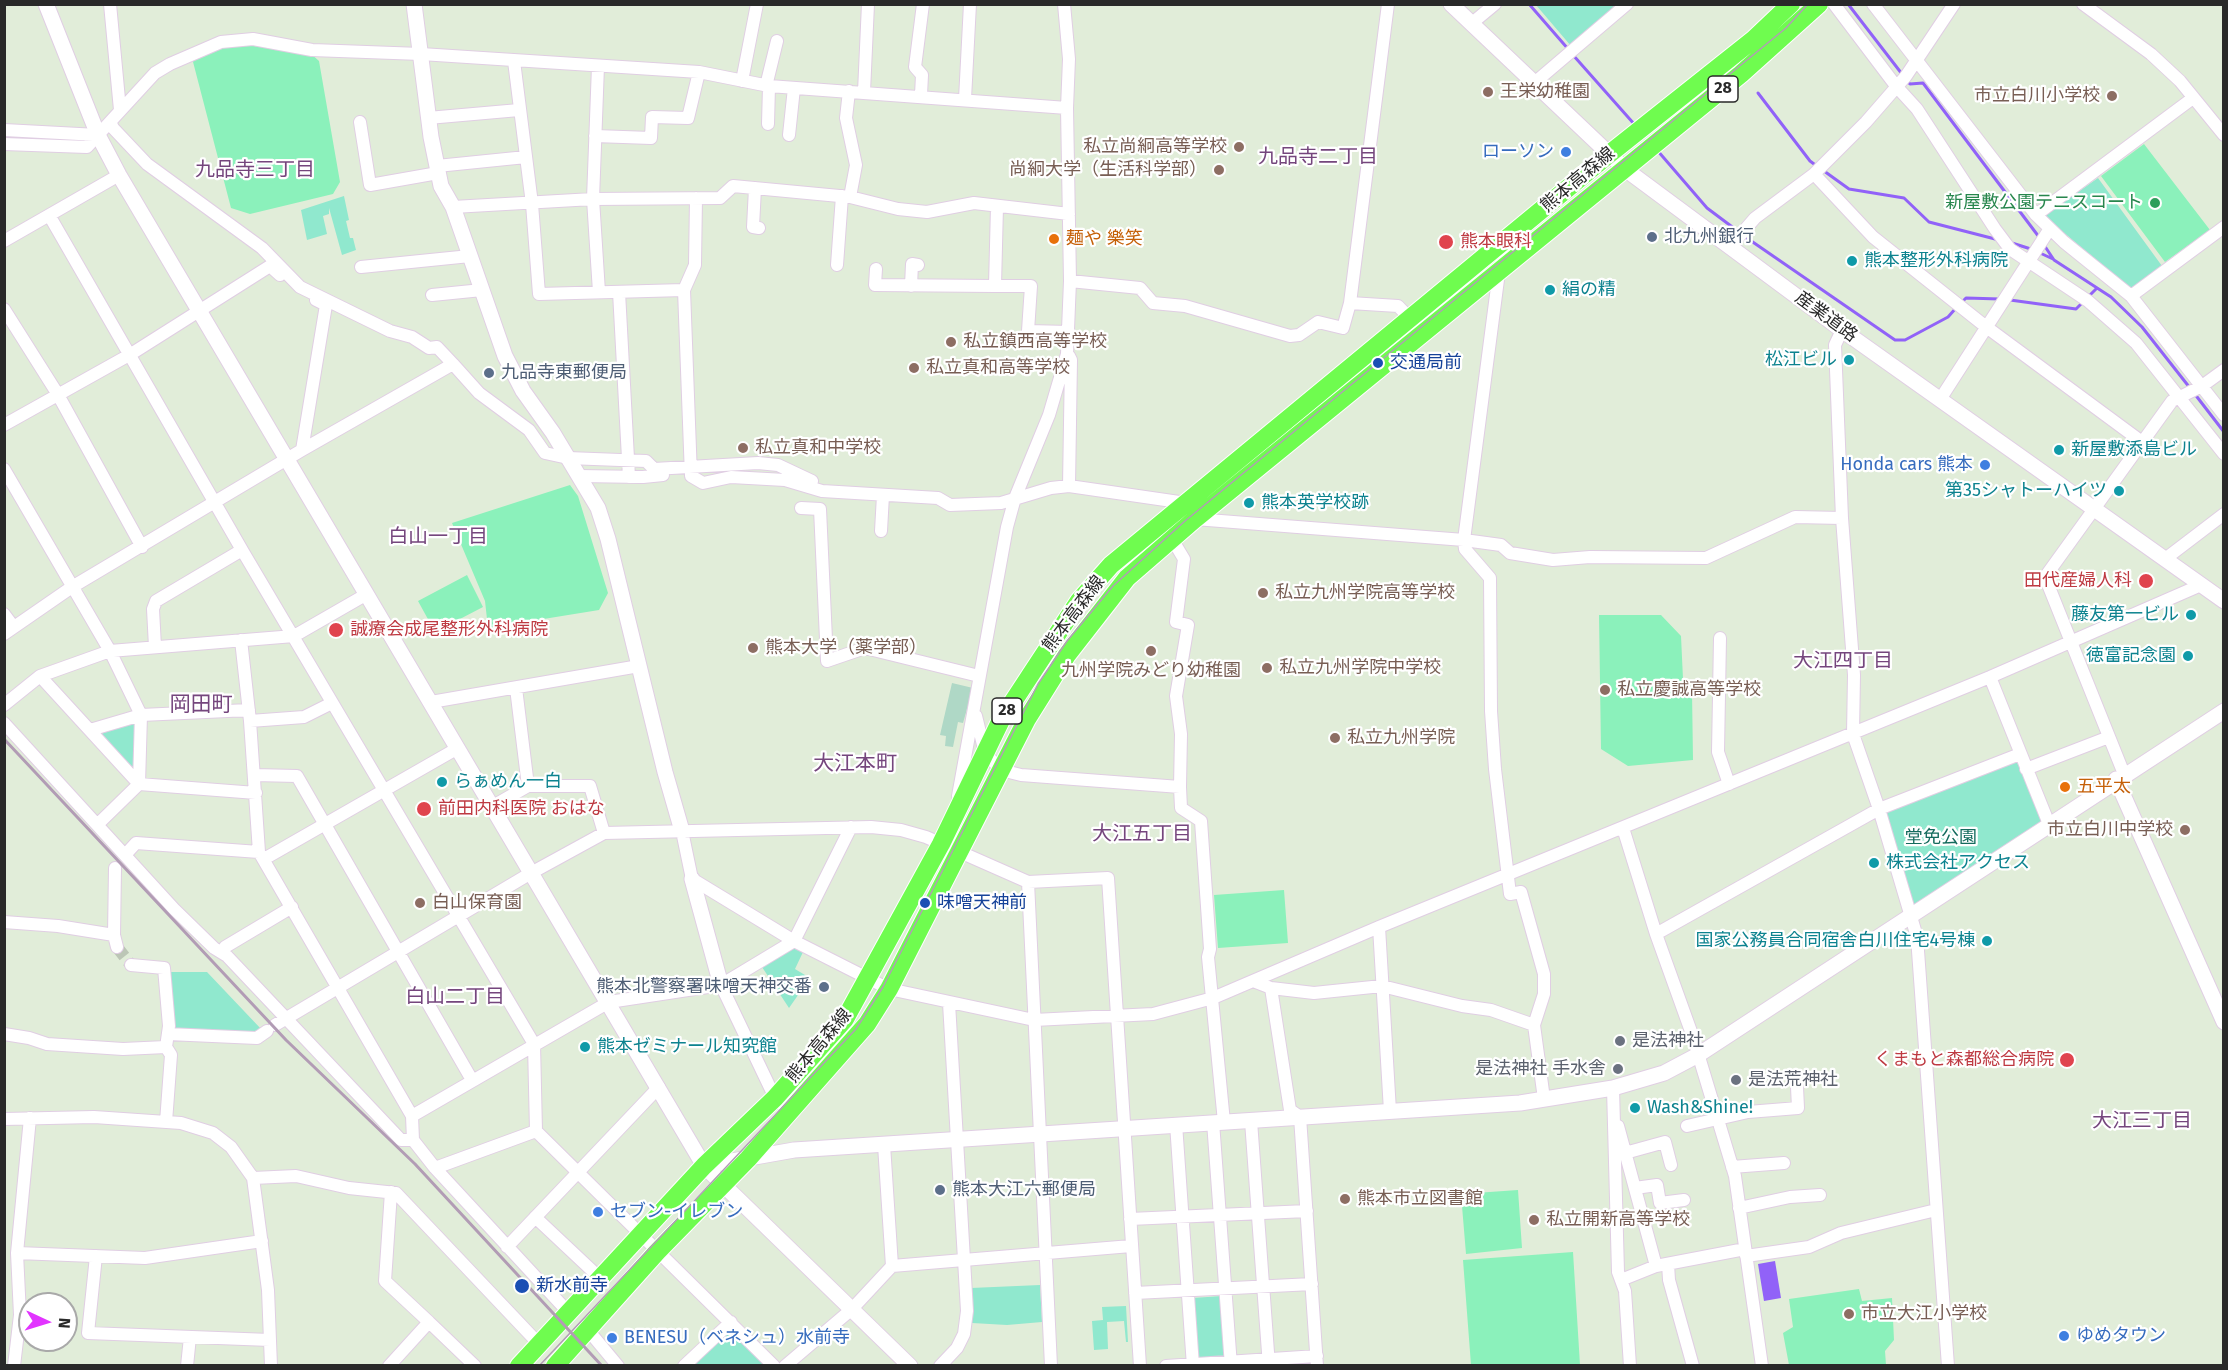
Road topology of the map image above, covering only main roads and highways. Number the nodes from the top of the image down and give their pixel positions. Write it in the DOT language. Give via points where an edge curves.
graph roads {
  1 [pos="1791,4"];
  2 [pos="1818,4"];
  3 [pos="1190,511"];
  4 [pos="519,1365"];
  5 [pos="555,1365"];
  1 -- 3 [label="main road, 熊本高森線 / 28" via="1754,39 1408,319"];
  2 -- 3 [label="main road, 熊本高森線 / 28" via="1756,61 1425,334"];
  3 -- 4 [label="main road, 熊本高森線 / 28" via="1111,565 1079,601 1001,720 941,844 845,1019 775,1098 705,1166"];
  3 -- 5 [label="main road, 熊本高森線 / 28" via="1172,539 1127,578 1095,616 1027,719 889,989 867,1024 748,1159"];
}
